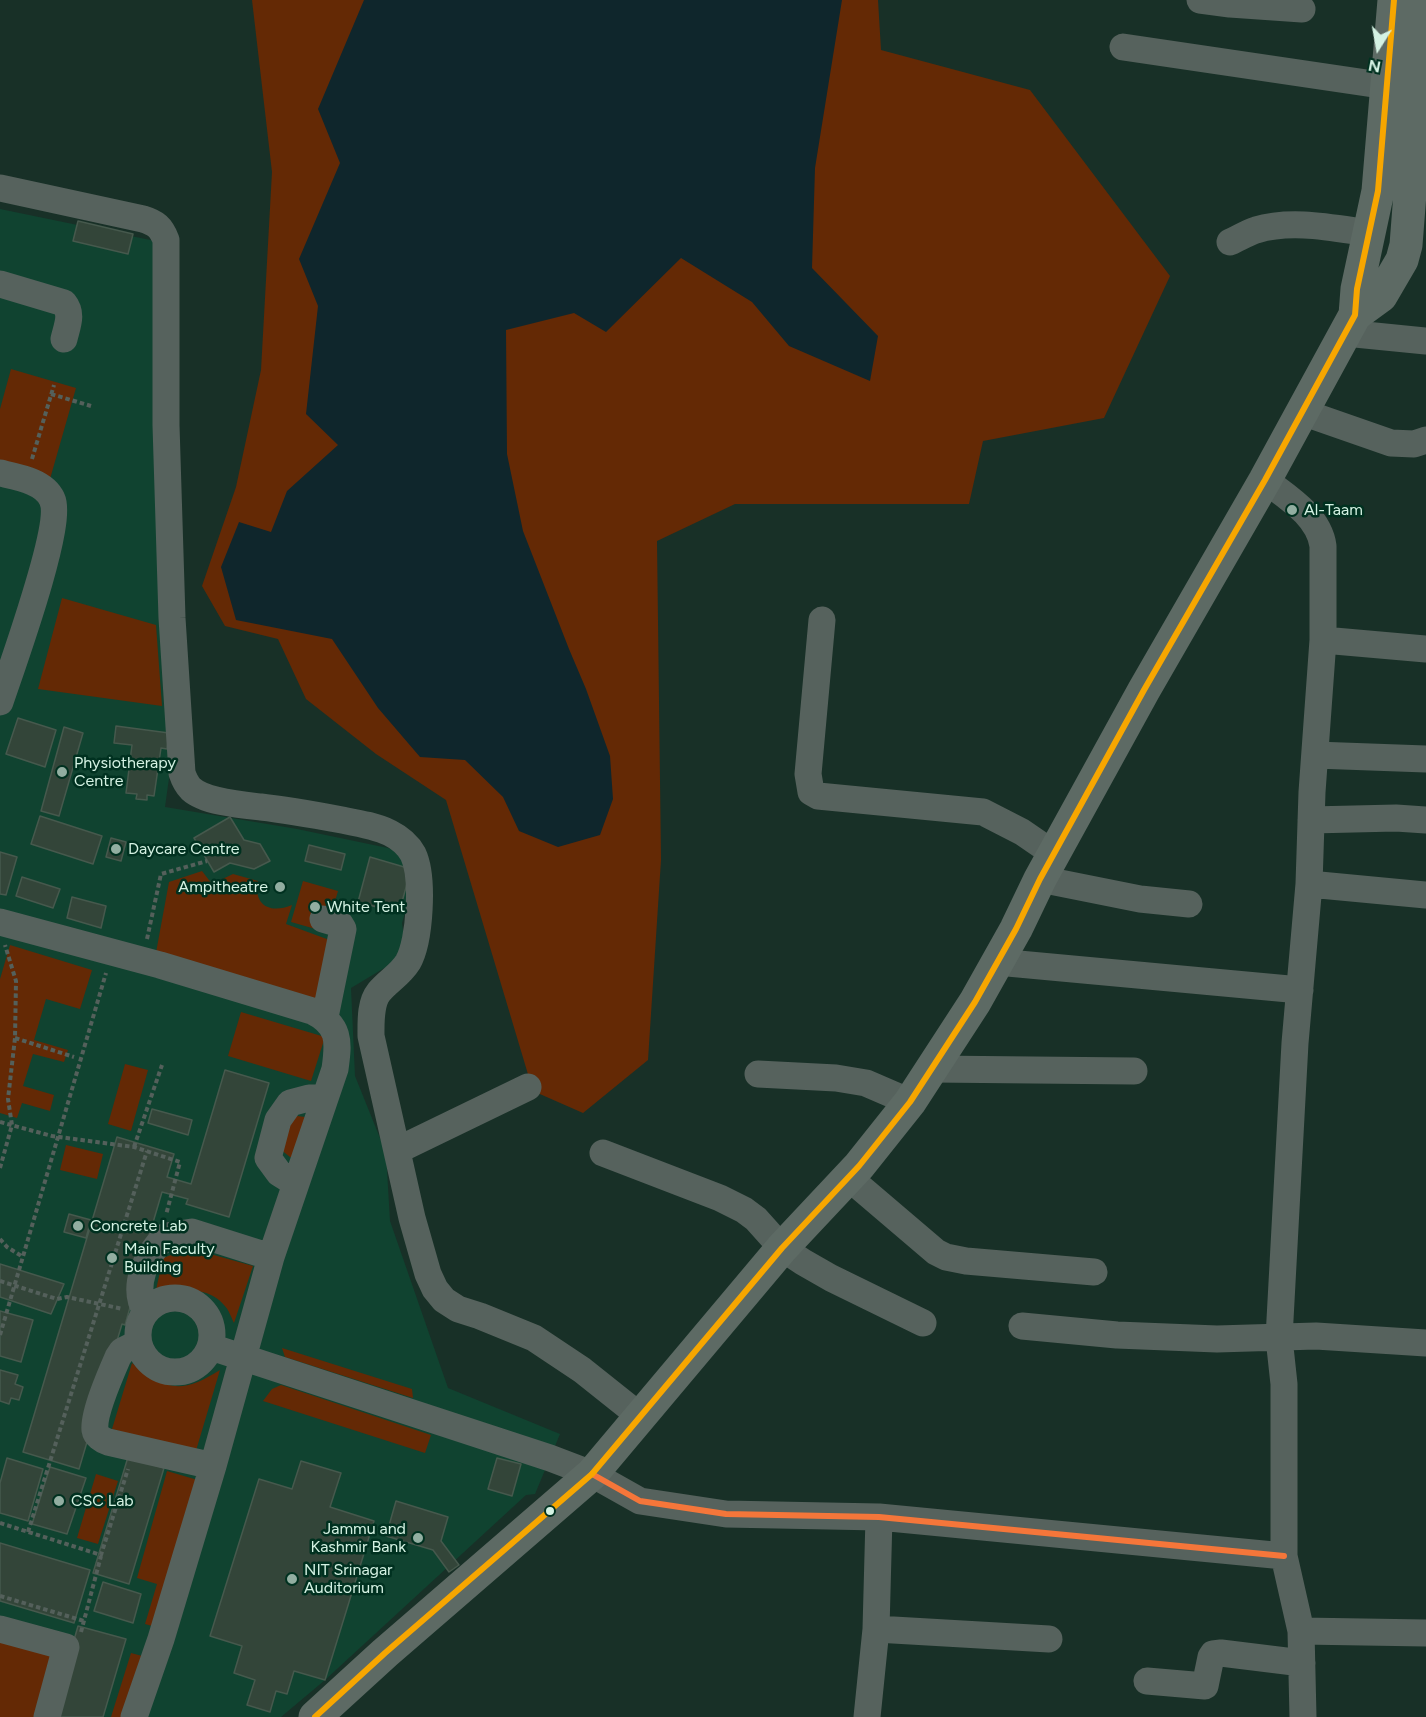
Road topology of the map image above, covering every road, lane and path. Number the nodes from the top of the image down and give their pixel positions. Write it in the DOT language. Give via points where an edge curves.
graph roads {
  1 [pos="1200,0"];
  2 [pos="1394,0"];
  3 [pos="1425,0"];
  4 [pos="1302,9"];
  5 [pos="1124,47"];
  6 [pos="1423,74"];
  7 [pos="1387,86"];
  8 [pos="0,188"];
  9 [pos="1369,233"];
  10 [pos="1230,242"];
  11 [pos="0,284"];
  12 [pos="1350,324"];
  13 [pos="64,339"];
  14 [pos="1426,341"];
  15 [pos="54,385"];
  16 [pos="51,394"];
  17 [pos="91,406"];
  18 [pos="1302,412"];
  19 [pos="1426,440"];
  20 [pos="0,473"];
  21 [pos="26,480"];
  22 [pos="1265,480"];
  23 [pos="822,620"];
  24 [pos="1323,640"];
  25 [pos="1426,649"];
  26 [pos="0,702"];
  27 [pos="1315,755"];
  28 [pos="1426,759"];
  29 [pos="1311,820"];
  30 [pos="1426,820"];
  31 [pos="207,861"];
  32 [pos="1047,866"];
  33 [pos="1310,884"];
  34 [pos="1426,895"];
  35 [pos="1189,904"];
  36 [pos="323,919"];
  37 [pos="2,932"];
  38 [pos="112,952"];
  39 [pos="143,961"];
  40 [pos="998,962"];
  41 [pos="1300,990"];
  42 [pos="325,1017"];
  43 [pos="15,1038"];
  44 [pos="74,1057"];
  45 [pos="162,1065"];
  46 [pos="932,1069"];
  47 [pos="1134,1071"];
  48 [pos="758,1074"];
  49 [pos="528,1087"];
  50 [pos="324,1098"];
  51 [pos="910,1102"];
  52 [pos="0,1122"];
  53 [pos="12,1125"];
  54 [pos="58,1137"];
  55 [pos="134,1147"];
  56 [pos="398,1150"];
  57 [pos="147,1151"];
  58 [pos="603,1153"];
  59 [pos="0,1168"];
  60 [pos="849,1177"];
  61 [pos="295,1183"];
  62 [pos="0,1239"];
  63 [pos="158,1243"];
  64 [pos="782,1248"];
  65 [pos="23,1257"];
  66 [pos="271,1257"];
  67 [pos="1094,1272"];
  68 [pos="0,1281"];
  69 [pos="15,1285"];
  70 [pos="99,1304"];
  71 [pos="923,1323"];
  72 [pos="141,1326"];
  73 [pos="1022,1326"];
  74 [pos="0,1335"];
  75 [pos="1279,1338"];
  76 [pos="1426,1343"];
  77 [pos="211,1347"];
  78 [pos="243,1356"];
  79 [pos="641,1417"];
  80 [pos="108,1442"];
  81 [pos="213,1466"];
  82 [pos="592,1474"];
  83 [pos="879,1517"];
  84 [pos="0,1523"];
  85 [pos="28,1532"];
  86 [pos="1284,1556"];
  87 [pos="0,1596"];
  88 [pos="84,1621"];
  89 [pos="0,1629"];
  90 [pos="876,1629"];
  91 [pos="1301,1631"];
  92 [pos="1426,1634"];
  93 [pos="1049,1639"];
  94 [pos="1302,1663"];
  95 [pos="1148,1681"];
  96 [pos="46,1717"];
  97 [pos="134,1717"];
  98 [pos="315,1717"];
  99 [pos="867,1717"];
  100 [pos="1302,1717"];
  1 -- 4 [label="street"];
  2 -- 7 [label="main road"];
  3 -- 6 [label="main road"];
  5 -- 7 [label="street"];
  6 -- 12 [label="main road" via="1402,260 1381,296"];
  7 -- 9 [label="main road" via="1378,191"];
  8 -- 56 [label="street" via="143,219 162,230 166,240 172,618 182,773 192,790 210,797 390,832 405,842 414,856 419,907 416,937 408,961 379,992 372,1011 371,1036"];
  9 -- 10 [label="street" via="1287,226 1257,230"];
  9 -- 12 [label="main road"];
  11 -- 13 [label="street" via="64,303 70,314"];
  12 -- 14 [label="street"];
  12 -- 18 [label="main road"];
  15 -- 16 [label="path"];
  16 -- 17 [label="path"];
  16 -- 21 [label="path"];
  18 -- 19 [label="street" via="1391,443"];
  18 -- 22 [label="main road"];
  20 -- 21 [label="street"];
  21 -- 26 [label="street" via="52,498 54,509 45,561"];
  22 -- 24 [label="street" via="1305,513 1322,538"];
  22 -- 32 [label="main road"];
  23 -- 32 [label="street" via="808,774 811,792 818,796 983,812 1023,832"];
  24 -- 25 [label="street"];
  24 -- 27 [label="street"];
  27 -- 28 [label="street"];
  27 -- 29 [label="street"];
  29 -- 30 [label="street"];
  29 -- 33 [label="street"];
  31 -- 39 [label="path" via="161,874"];
  32 -- 35 [label="street" via="1130,897"];
  32 -- 40 [label="main road"];
  33 -- 34 [label="street"];
  33 -- 41 [label="street"];
  36 -- 42 [label="street" via="340,924 343,929"];
  37 -- 38 [label="street"];
  37 -- 43 [label="path" via="16,981"];
  38 -- 39 [label="street"];
  38 -- 54 [label="path"];
  39 -- 42 [label="street"];
  40 -- 41 [label="street"];
  40 -- 46 [label="main road"];
  41 -- 75 [label="street"];
  42 -- 50 [label="street" via="335,1031 338,1048"];
  43 -- 44 [label="path"];
  43 -- 53 [label="path" via="8,1098"];
  45 -- 55 [label="path"];
  46 -- 47 [label="street"];
  46 -- 51 [label="main road"];
  48 -- 51 [label="street" via="866,1083"];
  49 -- 56 [label="street"];
  50 -- 61 [label="street"];
  50 -- 61 [label="street" via="290,1103 278,1120 268,1158 279,1173"];
  51 -- 60 [label="main road"];
  52 -- 53 [label="path"];
  53 -- 54 [label="path"];
  53 -- 59 [label="path"];
  54 -- 55 [label="path"];
  54 -- 65 [label="path"];
  55 -- 57 [label="path"];
  56 -- 79 [label="street" via="420,1249 435,1289 444,1300 534,1338"];
  57 -- 63 [label="path" via="180,1161"];
  57 -- 70 [label="path"];
  58 -- 64 [label="street" via="744,1210"];
  60 -- 64 [label="main road"];
  60 -- 67 [label="street" via="929,1247 946,1257"];
  61 -- 66 [label="street"];
  62 -- 65 [label="path"];
  63 -- 66 [label="street" via="166,1236 192,1232"];
  63 -- 72 [label="street" via="140,1281"];
  64 -- 71 [label="street" via="831,1278"];
  64 -- 79 [label="main road"];
  65 -- 69 [label="path"];
  66 -- 78 [label="street"];
  68 -- 69 [label="path"];
  69 -- 70 [label="path" via="57,1299 68,1297"];
  69 -- 74 [label="path"];
  70 -- 72 [label="path" via="129,1311"];
  70 -- 85 [label="path"];
  72 -- 77 [label="street" via="142,1354 149,1363 169,1373 191,1370"];
  72 -- 77 [label="street" via="153,1305 174,1298 194,1303 212,1327"];
  72 -- 80 [label="street" via="118,1357 107,1384 95,1431"];
  73 -- 75 [label="street" via="1117,1335"];
  75 -- 76 [label="street" via="1343,1336"];
  75 -- 86 [label="street" via="1284,1384"];
  77 -- 78 [label="street"];
  78 -- 81 [label="street"];
  78 -- 82 [label="street"];
  79 -- 82 [label="main road"];
  80 -- 81 [label="street"];
  80 -- 85 [label="path" via="104,1460 129,1467 101,1555"];
  81 -- 97 [label="street"];
  82 -- 83 [label="street" via="640,1501 651,1503 726,1514"];
  82 -- 98 [label="main road"];
  83 -- 86 [label="street"];
  83 -- 90 [label="street"];
  84 -- 85 [label="path"];
  86 -- 91 [label="street"];
  87 -- 88 [label="path"];
  89 -- 96 [label="street" via="66,1647"];
  90 -- 93 [label="street"];
  90 -- 99 [label="street"];
  91 -- 92 [label="street"];
  91 -- 94 [label="street"];
  94 -- 95 [label="street" via="1216,1653 1211,1657 1205,1686"];
  94 -- 100 [label="street"];
}
